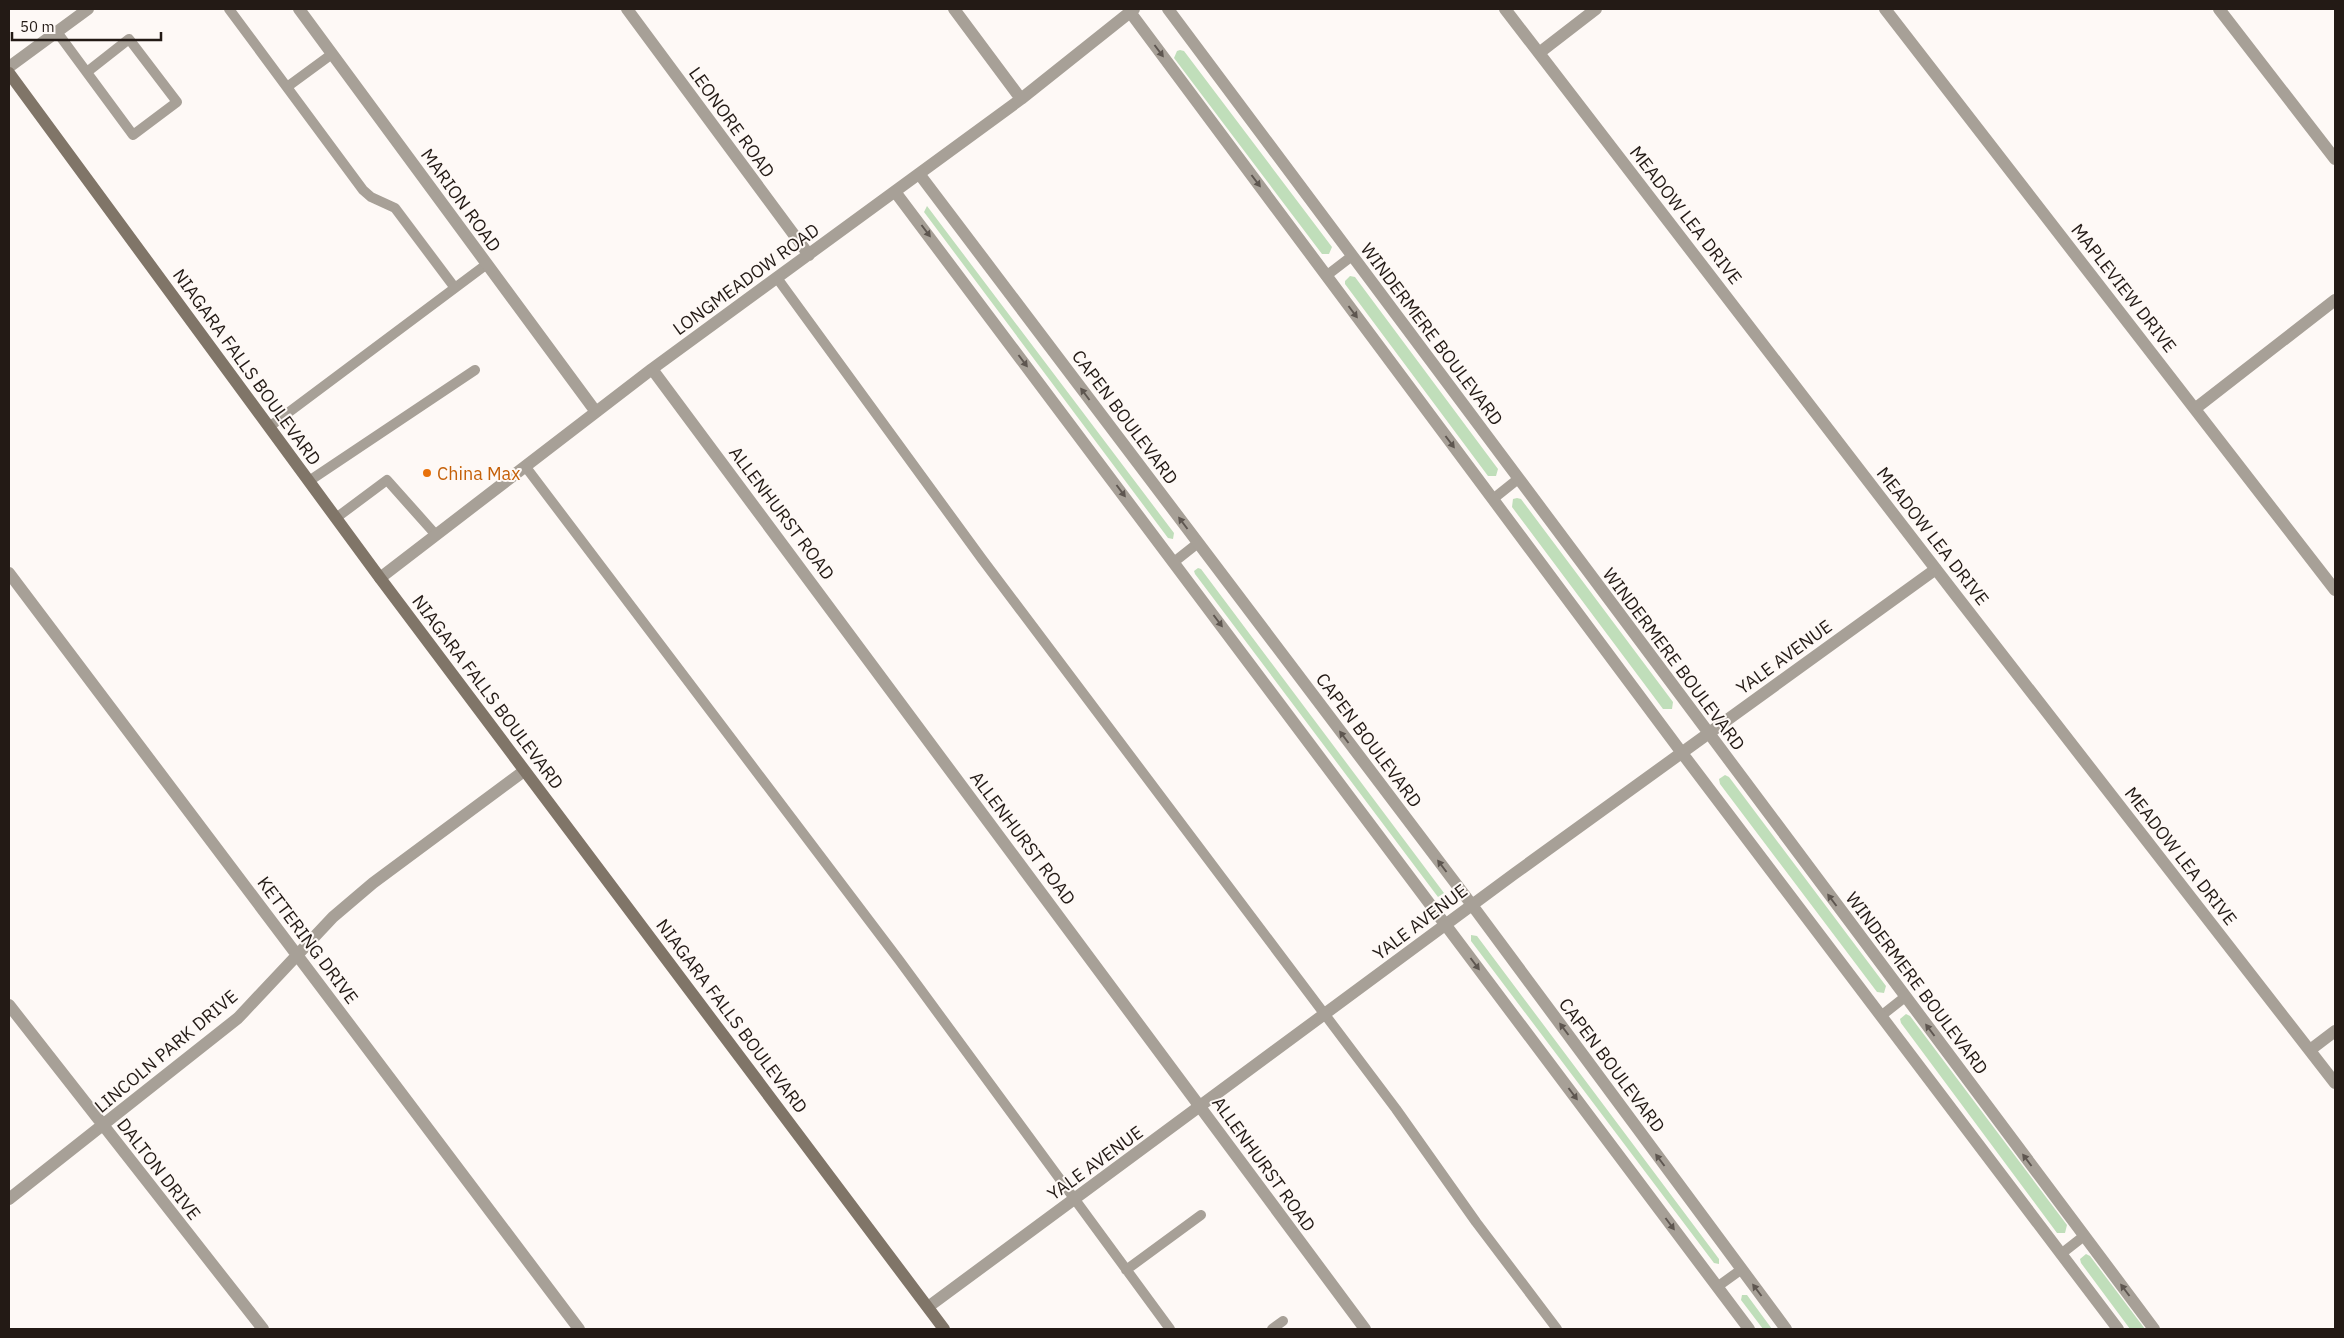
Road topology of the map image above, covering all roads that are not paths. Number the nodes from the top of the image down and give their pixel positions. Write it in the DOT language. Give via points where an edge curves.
graph roads {
  1 [pos="88,9"];
  2 [pos="229,9"];
  3 [pos="299,9"];
  4 [pos="627,9"];
  5 [pos="954,9"];
  6 [pos="1168,9"];
  7 [pos="1505,9"];
  8 [pos="1596,9"];
  9 [pos="1885,9"];
  10 [pos="2219,9"];
  11 [pos="1132,10"];
  12 [pos="57,32"];
  13 [pos="1539,53"];
  14 [pos="332,54"];
  15 [pos="9,67"];
  16 [pos="87,72"];
  17 [pos="9,73"];
  18 [pos="287,87"];
  19 [pos="1021,99"];
  20 [pos="2335,159"];
  21 [pos="920,175"];
  22 [pos="896,192"];
  23 [pos="808,255"];
  24 [pos="1352,256"];
  25 [pos="486,264"];
  26 [pos="1326,276"];
  27 [pos="777,278"];
  28 [pos="455,288"];
  29 [pos="2335,300"];
  30 [pos="652,369"];
  31 [pos="475,370"];
  32 [pos="2196,408"];
  33 [pos="596,412"];
  34 [pos="269,427"];
  35 [pos="525,466"];
  36 [pos="1518,479"];
  37 [pos="309,481"];
  38 [pos="1493,499"];
  39 [pos="336,518"];
  40 [pos="436,535"];
  41 [pos="1198,543"];
  42 [pos="1174,562"];
  43 [pos="1936,569"];
  44 [pos="9,573"];
  45 [pos="380,578"];
  46 [pos="2335,590"];
  47 [pos="1708,734"];
  48 [pos="1682,753"];
  49 [pos="524,771"];
  50 [pos="1472,905"];
  51 [pos="1446,925"];
  52 [pos="298,954"];
  53 [pos="1905,997"];
  54 [pos="9,1006"];
  55 [pos="1324,1015"];
  56 [pos="1881,1016"];
  57 [pos="2335,1030"];
  58 [pos="2310,1050"];
  59 [pos="2335,1083"];
  60 [pos="1201,1107"];
  61 [pos="102,1126"];
  62 [pos="9,1199"];
  63 [pos="1074,1200"];
  64 [pos="1200,1215"];
  65 [pos="2084,1236"];
  66 [pos="2061,1254"];
  67 [pos="1742,1269"];
  68 [pos="1126,1270"];
  69 [pos="1717,1287"];
  70 [pos="928,1307"];
  71 [pos="1283,1321"];
  72 [pos="263,1329"];
  73 [pos="579,1329"];
  74 [pos="944,1329"];
  75 [pos="1170,1329"];
  76 [pos="1272,1329"];
  77 [pos="1365,1329"];
  78 [pos="1557,1329"];
  79 [pos="1749,1329"];
  80 [pos="1786,1329"];
  81 [pos="2118,1329"];
  82 [pos="2154,1329"];
  1 -- 12 [label="street"];
  2 -- 18 [label="lane"];
  3 -- 14 [label="street, MARION ROAD"];
  4 -- 23 [label="street, LEONORE ROAD"];
  5 -- 19 [label="street"];
  6 -- 24 [label="street, WINDERMERE BOULEVARD"];
  7 -- 13 [label="street, MEADOW LEA DRIVE"];
  8 -- 13 [label="street"];
  9 -- 32 [label="street, MAPLEVIEW DRIVE"];
  10 -- 20 [label="street"];
  11 -- 19 [label="street, LONGMEADOW ROAD"];
  11 -- 26 [label="street, one-way"];
  12 -- 15 [label="street"];
  12 -- 16 [label="lane"];
  13 -- 43 [label="street, MEADOW LEA DRIVE"];
  14 -- 18 [label="lane"];
  14 -- 25 [label="street, MARION ROAD"];
  16 -- 16 [label="lane" via="133,135 177,102 130,40"];
  17 -- 34 [label="main road, NIAGARA FALLS BOULEVARD"];
  18 -- 28 [label="lane" via="363,190 395,208"];
  19 -- 21 [label="street, LONGMEADOW ROAD"];
  21 -- 22 [label="street, LONGMEADOW ROAD"];
  41 -- 21 [label="street, CAPEN BOULEVARD, one-way"];
  22 -- 23 [label="street, LONGMEADOW ROAD"];
  22 -- 42 [label="street, one-way"];
  23 -- 27 [label="street, LONGMEADOW ROAD"];
  24 -- 26 [label="lane"];
  24 -- 36 [label="street, WINDERMERE BOULEVARD"];
  25 -- 28 [label="lane"];
  25 -- 33 [label="street, MARION ROAD"];
  26 -- 38 [label="street, one-way"];
  27 -- 30 [label="street, LONGMEADOW ROAD"];
  27 -- 55 [label="lane" via="982,559"];
  28 -- 34 [label="lane"];
  29 -- 32 [label="street"];
  30 -- 33 [label="street, LONGMEADOW ROAD"];
  30 -- 60 [label="street, ALLENHURST ROAD"];
  31 -- 37 [label="lane"];
  32 -- 46 [label="street, MAPLEVIEW DRIVE"];
  33 -- 35 [label="street, LONGMEADOW ROAD"];
  34 -- 37 [label="main road, NIAGARA FALLS BOULEVARD"];
  35 -- 40 [label="street, LONGMEADOW ROAD"];
  35 -- 63 [label="lane" via="893,953"];
  36 -- 38 [label="lane"];
  36 -- 47 [label="street, WINDERMERE BOULEVARD"];
  37 -- 39 [label="main road, NIAGARA FALLS BOULEVARD"];
  38 -- 48 [label="street"];
  39 -- 40 [label="lane" via="387,480"];
  39 -- 45 [label="main road, NIAGARA FALLS BOULEVARD"];
  40 -- 45 [label="street, LONGMEADOW ROAD"];
  41 -- 42 [label="lane"];
  50 -- 41 [label="street, CAPEN BOULEVARD, one-way"];
  42 -- 51 [label="street, one-way"];
  43 -- 47 [label="street, YALE AVENUE"];
  43 -- 58 [label="street, MEADOW LEA DRIVE"];
  44 -- 52 [label="street, KETTERING DRIVE"];
  45 -- 49 [label="main road, NIAGARA FALLS BOULEVARD"];
  47 -- 48 [label="street, YALE AVENUE"];
  53 -- 47 [label="street, WINDERMERE BOULEVARD, one-way"];
  48 -- 50 [label="street, YALE AVENUE"];
  48 -- 56 [label="street"];
  49 -- 52 [label="street, LINCOLN PARK DRIVE" via="373,883"];
  49 -- 70 [label="main road, NIAGARA FALLS BOULEVARD"];
  50 -- 51 [label="street, YALE AVENUE"];
  67 -- 50 [label="street, CAPEN BOULEVARD, one-way"];
  51 -- 55 [label="street, YALE AVENUE"];
  51 -- 69 [label="street, one-way"];
  52 -- 61 [label="street, LINCOLN PARK DRIVE" via="238,1018"];
  52 -- 73 [label="street, KETTERING DRIVE"];
  53 -- 56 [label="lane"];
  65 -- 53 [label="street, WINDERMERE BOULEVARD, one-way"];
  54 -- 61 [label="street, DALTON DRIVE"];
  55 -- 60 [label="street, YALE AVENUE"];
  55 -- 78 [label="lane"];
  56 -- 66 [label="street"];
  57 -- 58 [label="street"];
  58 -- 59 [label="street, MEADOW LEA DRIVE"];
  60 -- 63 [label="street, YALE AVENUE"];
  60 -- 77 [label="street, ALLENHURST ROAD"];
  61 -- 62 [label="street, LINCOLN PARK DRIVE"];
  61 -- 72 [label="street, DALTON DRIVE"];
  63 -- 68 [label="lane"];
  63 -- 70 [label="street, YALE AVENUE"];
  64 -- 68 [label="lane"];
  65 -- 66 [label="lane"];
  82 -- 65 [label="street, WINDERMERE BOULEVARD, one-way"];
  66 -- 81 [label="street"];
  67 -- 69 [label="lane"];
  80 -- 67 [label="street, CAPEN BOULEVARD, one-way"];
  68 -- 75 [label="lane"];
  69 -- 79 [label="street"];
  70 -- 74 [label="main road, NIAGARA FALLS BOULEVARD"];
  71 -- 76 [label="lane"];
}
